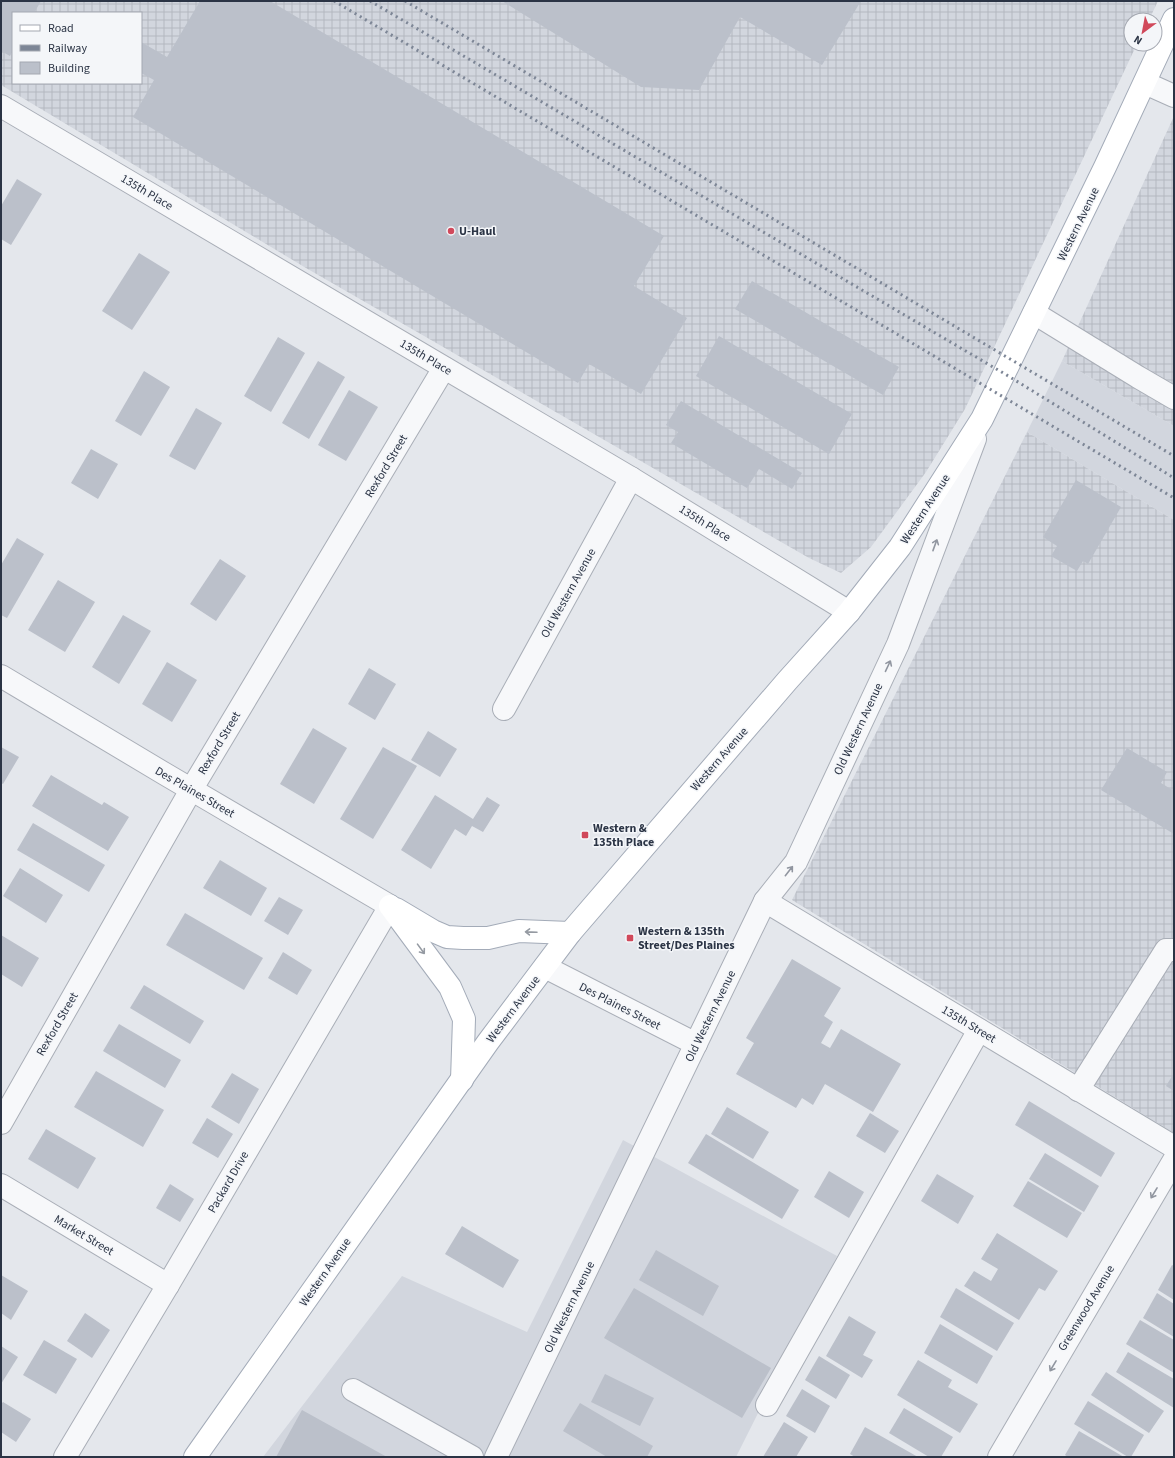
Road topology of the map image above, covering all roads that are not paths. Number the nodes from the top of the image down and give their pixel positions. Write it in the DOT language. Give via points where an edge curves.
graph roads {
  1 [pos="1174,19"];
  2 [pos="1145,83"];
  3 [pos="1174,96"];
  4 [pos="1,106"];
  5 [pos="1034,313"];
  6 [pos="444,368"];
  7 [pos="1174,398"];
  8 [pos="982,419"];
  9 [pos="631,478"];
  10 [pos="849,612"];
  11 [pos="1,676"];
  12 [pos="504,709"];
  13 [pos="191,790"];
  14 [pos="765,901"];
  15 [pos="390,906"];
  16 [pos="570,933"];
  17 [pos="1174,950"];
  18 [pos="545,967"];
  19 [pos="979,1030"];
  20 [pos="696,1044"];
  21 [pos="462,1080"];
  22 [pos="1078,1090"];
  23 [pos="1,1123"];
  24 [pos="1174,1147"];
  25 [pos="1174,1160"];
  26 [pos="1,1185"];
  27 [pos="168,1285"];
  28 [pos="353,1390"];
  29 [pos="767,1405"];
  30 [pos="65,1457"];
  31 [pos="195,1457"];
  32 [pos="472,1457"];
  33 [pos="496,1457"];
  34 [pos="999,1457"];
  1 -- 2 [label="main road, Western Avenue"];
  2 -- 3 [label="street"];
  2 -- 5 [label="main road, Western Avenue"];
  4 -- 6 [label="street, 135th Place"];
  5 -- 7 [label="street"];
  5 -- 8 [label="main road, Western Avenue"];
  6 -- 9 [label="street, 135th Place"];
  6 -- 13 [label="street, Rexford Street"];
  8 -- 10 [label="main road, Western Avenue" via="900,547"];
  14 -- 8 [label="street, Old Western Avenue, one-way" via="796,862 898,644"];
  9 -- 10 [label="street, 135th Place"];
  9 -- 12 [label="street, Old Western Avenue"];
  10 -- 16 [label="main road, Western Avenue"];
  11 -- 13 [label="street, Des Plaines Street"];
  13 -- 15 [label="street, Des Plaines Street"];
  13 -- 23 [label="street, Rexford Street"];
  14 -- 19 [label="street, 135th Street"];
  14 -- 20 [label="street, Old Western Avenue"];
  16 -- 15 [label="main road, one-way" via="519,931 488,938 447,937"];
  15 -- 21 [label="main road, one-way" via="450,987 464,1019"];
  15 -- 27 [label="street, Packard Drive"];
  16 -- 18 [label="main road, Western Avenue"];
  17 -- 22 [label="street" via="1166,950"];
  18 -- 20 [label="street, Des Plaines Street"];
  18 -- 21 [label="main road, Western Avenue"];
  19 -- 22 [label="street, 135th Street"];
  19 -- 29 [label="street"];
  20 -- 33 [label="street, Old Western Avenue"];
  21 -- 31 [label="main road, Western Avenue"];
  22 -- 24 [label="street, 135th Street"];
  25 -- 34 [label="street, Greenwood Avenue, one-way"];
  26 -- 27 [label="street, Market Street"];
  27 -- 30 [label="street, Packard Drive"];
  28 -- 32 [label="street"];
}
